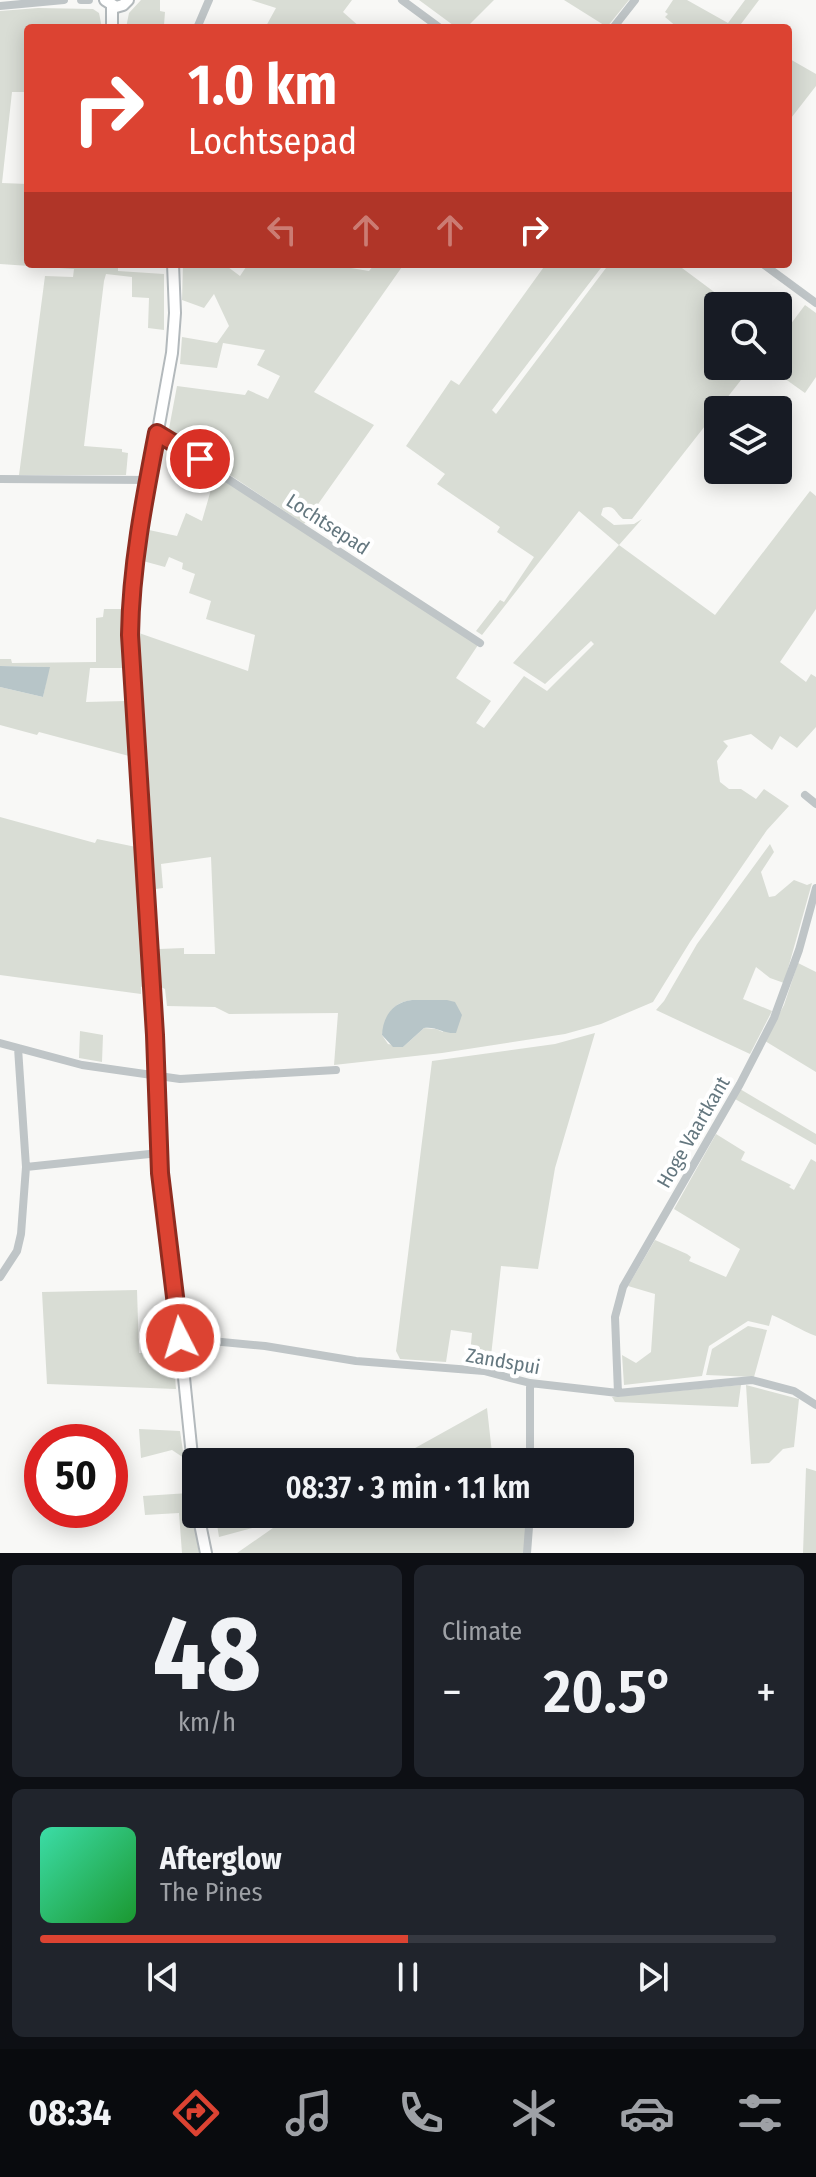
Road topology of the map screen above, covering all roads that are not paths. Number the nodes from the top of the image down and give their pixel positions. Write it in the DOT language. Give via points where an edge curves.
graph roads {
  1 [pos="64,0"];
  2 [pos="81,0"];
  3 [pos="89,0"];
  4 [pos="209,0"];
  5 [pos="402,0"];
  6 [pos="635,0"];
  7 [pos="116,3"];
  8 [pos="0,6"];
  9 [pos="115,24"];
  10 [pos="199,24"];
  11 [pos="435,24"];
  12 [pos="616,24"];
  13 [pos="173,268"];
  14 [pos="768,268"];
  15 [pos="816,303"];
  16 [pos="157,433"];
  17 [pos="0,479"];
  18 [pos="148,480"];
  19 [pos="480,643"];
  20 [pos="805,795"];
  21 [pos="816,804"];
  22 [pos="816,888"];
  23 [pos="0,1043"];
  24 [pos="18,1048"];
  25 [pos="336,1070"];
  26 [pos="156,1077"];
  27 [pos="159,1153"];
  28 [pos="26,1167"];
  29 [pos="0,1277"];
  30 [pos="180,1338"];
  31 [pos="530,1383"];
  32 [pos="618,1393"];
  33 [pos="816,1405"];
  34 [pos="191,1448"];
  35 [pos="530,1448"];
  36 [pos="201,1528"];
  37 [pos="529,1528"];
  38 [pos="206,1553"];
  39 [pos="527,1553"];
  1 -- 8 [label="street"];
  2 -- 3 [label="street"];
  4 -- 10 [label="street"];
  5 -- 11 [label="street"];
  6 -- 12 [label="street"];
  7 -- 9 [label="main road"];
  13 -- 16 [label="main road" via="174,327"];
  14 -- 15 [label="street"];
  16 -- 18 [label="main road"];
  16 -- 19 [label="street, Lochtsepad"];
  17 -- 18 [label="street"];
  18 -- 26 [label="main road" via="132,574 130,635"];
  20 -- 21 [label="street"];
  22 -- 32 [label="street, Hoge Vaartkant" via="774,1018 623,1287 615,1317"];
  23 -- 24 [label="street"];
  24 -- 26 [label="street"];
  24 -- 28 [label="street"];
  25 -- 26 [label="street"];
  26 -- 27 [label="main road"];
  27 -- 28 [label="street"];
  27 -- 30 [label="main road"];
  28 -- 29 [label="street" via="20,1243"];
  30 -- 31 [label="street, Zandspui" via="484,1371"];
  30 -- 34 [label="main road"];
  31 -- 32 [label="street, Zandspui"];
  31 -- 35 [label="street"];
  32 -- 33 [label="street, Zandspui" via="741,1379 794,1391"];
  36 -- 38 [label="main road"];
  37 -- 39 [label="street"];
}
